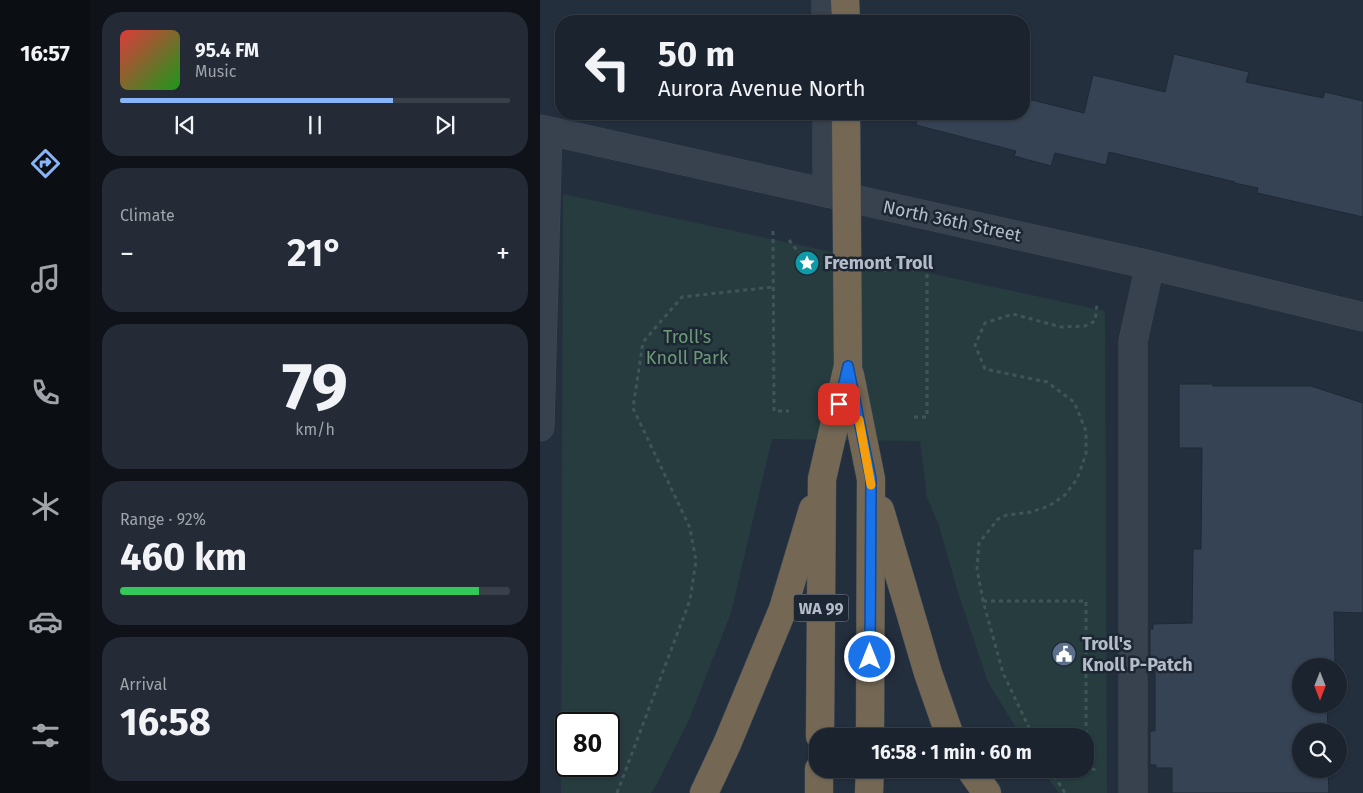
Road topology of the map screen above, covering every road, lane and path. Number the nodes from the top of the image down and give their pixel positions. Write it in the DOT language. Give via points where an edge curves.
graph roads {
  1 [pos="826,0"];
  2 [pos="845,0"];
  3 [pos="826,15"];
  4 [pos="846,15"];
  5 [pos="826,120"];
  6 [pos="846,120"];
  7 [pos="544,130"];
  8 [pos="827,193"];
  9 [pos="773,231"];
  10 [pos="1150,265"];
  11 [pos="927,268"];
  12 [pos="773,286"];
  13 [pos="1097,305"];
  14 [pos="1363,317"];
  15 [pos="848,366"];
  16 [pos="789,410"];
  17 [pos="914,417"];
  18 [pos="540,427"];
  19 [pos="822,479"];
  20 [pos="871,479"];
  21 [pos="983,600"];
  22 [pos="820,728"];
  23 [pos="870,728"];
  24 [pos="947,728"];
  25 [pos="1029,728"];
  26 [pos="1100,770"];
  27 [pos="820,778"];
  28 [pos="870,778"];
  29 [pos="976,778"];
  30 [pos="1056,778"];
  31 [pos="617,793"];
  32 [pos="704,793"];
  33 [pos="819,793"];
  34 [pos="870,793"];
  35 [pos="987,793"];
  36 [pos="1065,793"];
  37 [pos="1133,793"];
  1 -- 3 [label="street"];
  2 -- 4 [label="highway"];
  5 -- 8 [label="street"];
  6 -- 15 [label="highway, WA 99, bridge"];
  7 -- 8 [label="street, North 36th Street"];
  7 -- 18 [label="street"];
  8 -- 10 [label="street, North 36th Street"];
  9 -- 12 [label="path"];
  10 -- 14 [label="street, North 36th Street"];
  10 -- 37 [label="street" via="1133,341"];
  11 -- 17 [label="path" via="926,417"];
  12 -- 16 [label="path" via="774,410"];
  12 -- 31 [label="path" via="682,298 643,342 633,408 690,528 696,561 690,600"];
  13 -- 21 [label="path" via="1094,321 1085,326 1061,327 1013,314 985,323 975,345 985,369 1047,382 1074,402 1086,431 1086,454 1077,479 1065,495 1049,506 998,520 980,543 977,568"];
  15 -- 19 [label="highway, WA 99"];
  15 -- 20 [label="highway, WA 99"];
  19 -- 22 [label="highway, WA 99"];
  19 -- 32 [label="highway" via="782,609"];
  20 -- 23 [label="highway, WA 99"];
  20 -- 24 [label="highway" via="911,619"];
  21 -- 25 [label="path" via="1003,673"];
  21 -- 26 [label="path" via="1086,600 1086,745 1091,770"];
  27 -- 33 [label="highway"];
  28 -- 34 [label="highway"];
  29 -- 35 [label="highway"];
  30 -- 36 [label="path"];
}
